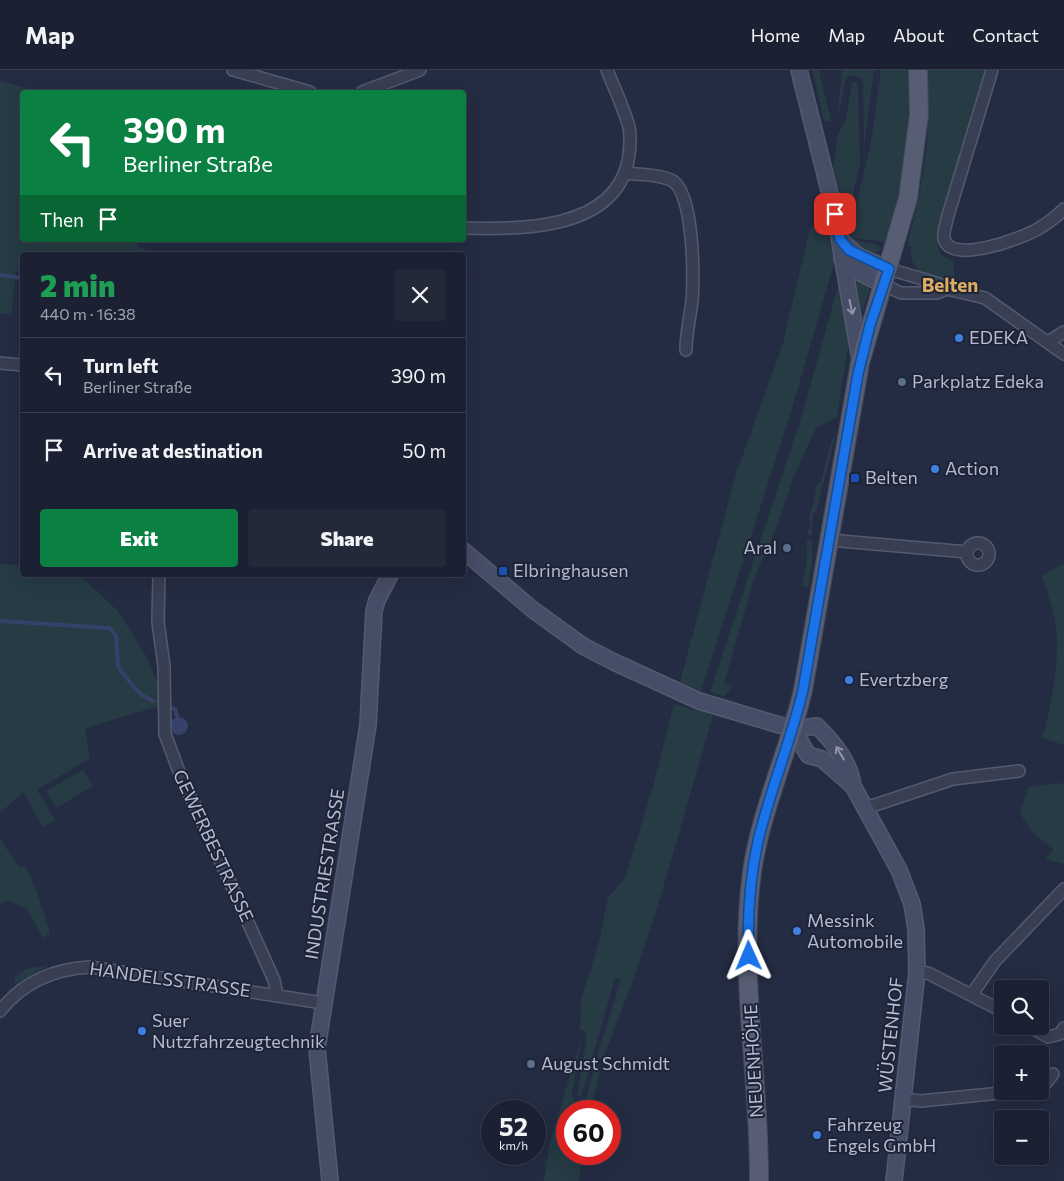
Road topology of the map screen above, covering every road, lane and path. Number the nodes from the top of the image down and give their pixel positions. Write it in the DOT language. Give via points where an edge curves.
graph roads {
  1 [pos="233,70"];
  2 [pos="420,70"];
  3 [pos="607,70"];
  4 [pos="799,70"];
  5 [pos="918,70"];
  6 [pos="992,70"];
  7 [pos="303,90"];
  8 [pos="367,90"];
  9 [pos="626,172"];
  10 [pos="1064,209"];
  11 [pos="466,228"];
  12 [pos="840,239"];
  13 [pos="842,259"];
  14 [pos="886,277"];
  15 [pos="947,289"];
  16 [pos="1064,332"];
  17 [pos="1048,342"];
  18 [pos="686,350"];
  19 [pos="1064,354"];
  20 [pos="0,363"];
  21 [pos="860,363"];
  22 [pos="20,365"];
  23 [pos="829,540"];
  24 [pos="967,552"];
  25 [pos="466,553"];
  26 [pos="160,577"];
  27 [pos="389,577"];
  28 [pos="793,730"];
  29 [pos="1019,770"];
  30 [pos="853,786"];
  31 [pos="866,808"];
  32 [pos="1064,889"];
  33 [pos="917,972"];
  34 [pos="972,994"];
  35 [pos="277,995"];
  36 [pos="323,1003"];
  37 [pos="994,1006"];
  38 [pos="0,1011"];
  39 [pos="1064,1028"];
  40 [pos="1045,1035"];
  41 [pos="1053,1074"];
  42 [pos="1049,1079"];
  43 [pos="994,1094"];
  44 [pos="902,1099"];
  45 [pos="330,1181"];
  46 [pos="759,1181"];
  47 [pos="894,1181"];
  1 -- 7 [label="street"];
  2 -- 8 [label="street"];
  3 -- 9 [label="street" via="628,127"];
  4 -- 12 [label="main road"];
  5 -- 14 [label="main road, NEUENHÖHE" via="919,115 914,163 903,221"];
  6 -- 10 [label="street" via="947,219 944,238 947,245 970,250 1002,244 1038,229"];
  9 -- 11 [label="street" via="608,199 583,215 540,224"];
  9 -- 18 [label="street" via="672,180 680,189 693,253 692,302 686,329"];
  12 -- 13 [label="main road"];
  12 -- 14 [label="main road"];
  13 -- 14 [label="main road" via="855,270"];
  13 -- 21 [label="main road, one-way"];
  14 -- 15 [label="street" via="938,284"];
  14 -- 15 [label="street" via="901,293 937,293"];
  14 -- 21 [label="main road, NEUENHÖHE"];
  15 -- 17 [label="street" via="985,298"];
  16 -- 17 [label="street"];
  17 -- 19 [label="street"];
  20 -- 22 [label="street"];
  21 -- 23 [label="main road, NEUENHÖHE"];
  23 -- 24 [label="street"];
  23 -- 28 [label="main road, NEUENHÖHE"];
  25 -- 28 [label="main road" via="532,610 583,646 673,691"];
  26 -- 35 [label="street, GEWERBESTRASSE" via="158,622 167,742 274,980"];
  27 -- 36 [label="main road, INDUSTRIESTRASSE" via="374,611 366,740"];
  28 -- 30 [label="main road, WÜSTENHOF" via="808,755 822,760"];
  30 -- 28 [label="main road, WÜSTENHOF, one-way" via="852,775 834,744 817,726"];
  28 -- 46 [label="main road, NEUENHÖHE" via="758,840 749,903"];
  29 -- 31 [label="street" via="953,779"];
  30 -- 31 [label="main road, WÜSTENHOF"];
  31 -- 33 [label="main road, WÜSTENHOF" via="910,897 916,929"];
  32 -- 34 [label="street" via="995,961"];
  33 -- 34 [label="street" via="928,973"];
  33 -- 44 [label="main road, WÜSTENHOF"];
  34 -- 37 [label="street"];
  35 -- 36 [label="street, HANDELSSTRASSE"];
  35 -- 38 [label="street, HANDELSSTRASSE" via="109,969 82,968 61,971 36,981"];
  36 -- 45 [label="main road, INDUSTRIESTRASSE" via="316,1060"];
  39 -- 40 [label="street" via="1060,1034"];
  41 -- 42 [label="street"];
  43 -- 44 [label="street" via="921,1101"];
  44 -- 47 [label="main road, WÜSTENHOF"];
}
